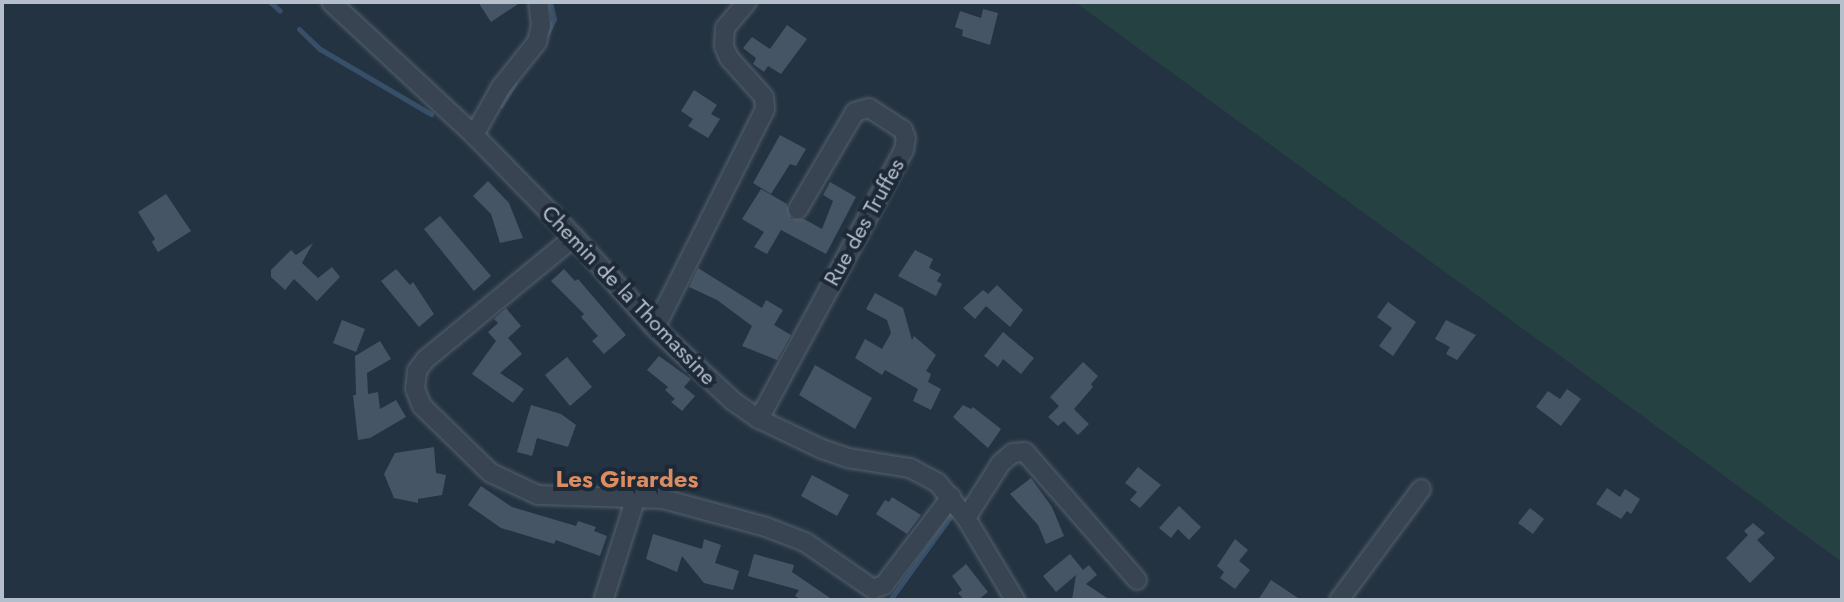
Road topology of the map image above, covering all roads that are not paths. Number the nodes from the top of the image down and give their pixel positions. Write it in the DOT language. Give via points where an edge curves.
graph roads {
  1 [pos="331,2"];
  2 [pos="538,2"];
  3 [pos="747,2"];
  4 [pos="474,135"];
  5 [pos="798,209"];
  6 [pos="574,237"];
  7 [pos="655,328"];
  8 [pos="759,419"];
  9 [pos="1421,489"];
  10 [pos="636,497"];
  11 [pos="951,497"];
  12 [pos="966,518"];
  13 [pos="1137,580"];
  14 [pos="604,598"];
  15 [pos="1015,600"];
  16 [pos="1339,600"];
  1 -- 4 [label="street, Chemin de la Thomassine"];
  2 -- 4 [label="street" via="537,42 501,87"];
  3 -- 7 [label="street" via="725,28 724,46 764,97 765,109"];
  4 -- 6 [label="street, Chemin de la Thomassine"];
  5 -- 8 [label="street, Rue des Truffes" via="855,112 869,108 903,130 904,150"];
  6 -- 7 [label="street, Chemin de la Thomassine"];
  6 -- 10 [label="street" via="425,360 415,376 417,395 436,423 476,461 516,487 566,498"];
  7 -- 8 [label="street, Chemin de la Thomassine"];
  8 -- 11 [label="street, Chemin de la Thomassine" via="834,453 922,473"];
  9 -- 16 [label="street"];
  10 -- 11 [label="street" via="683,503 781,532 805,542 873,589 884,585"];
  10 -- 14 [label="street"];
  11 -- 12 [label="street, Chemin de la Thomassine"];
  12 -- 13 [label="street" via="1001,463 1013,453 1025,452"];
  12 -- 15 [label="street, Chemin de la Thomassine"];
}
